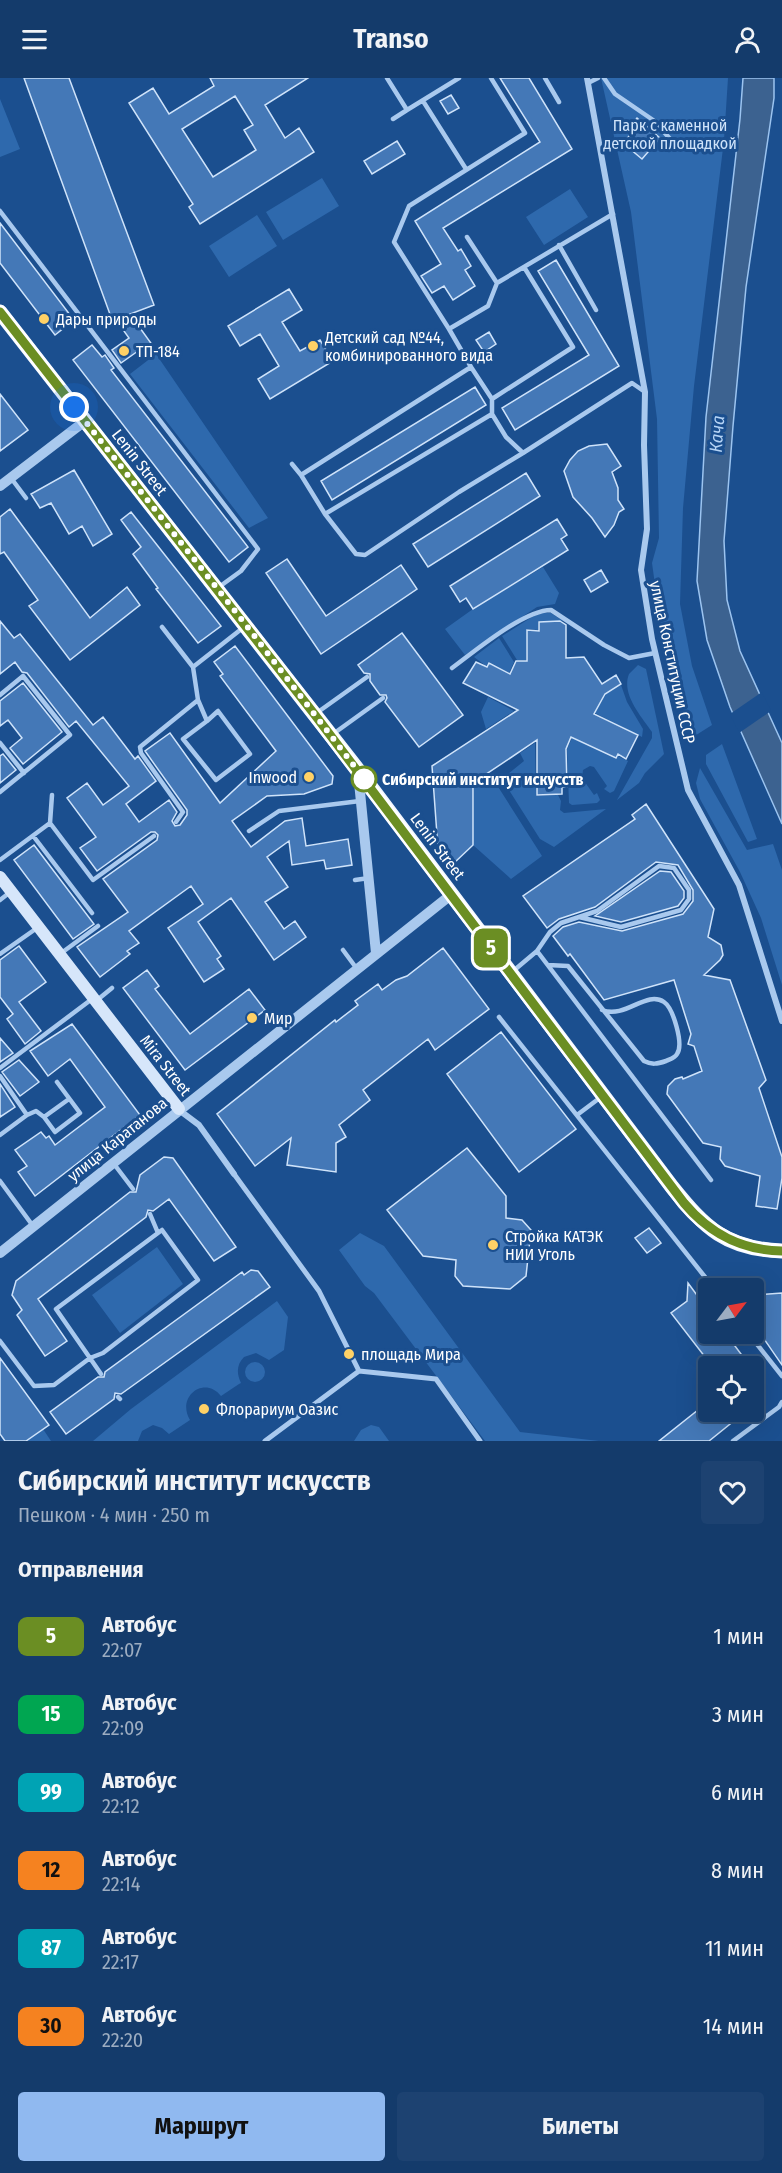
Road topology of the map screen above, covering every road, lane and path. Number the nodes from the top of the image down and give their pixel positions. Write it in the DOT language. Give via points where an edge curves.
graph roads {
  1 [pos="387,78"];
  2 [pos="459,78"];
  3 [pos="491,78"];
  4 [pos="545,78"];
  5 [pos="598,78"];
  6 [pos="604,78"];
  7 [pos="588,81"];
  8 [pos="423,101"];
  9 [pos="559,102"];
  10 [pos="408,110"];
  11 [pos="393,119"];
  12 [pos="672,141"];
  13 [pos="466,169"];
  14 [pos="0,211"];
  15 [pos="613,214"];
  16 [pos="467,237"];
  17 [pos="559,245"];
  18 [pos="524,267"];
  19 [pos="497,283"];
  20 [pos="596,310"];
  21 [pos="0,312"];
  22 [pos="448,329"];
  23 [pos="471,367"];
  24 [pos="645,392"];
  25 [pos="492,399"];
  26 [pos="492,414"];
  27 [pos="85,421"];
  28 [pos="523,453"];
  29 [pos="292,464"];
  30 [pos="302,476"];
  31 [pos="11,477"];
  32 [pos="0,486"];
  33 [pos="26,498"];
  34 [pos="325,514"];
  35 [pos="217,589"];
  36 [pos="246,625"];
  37 [pos="162,627"];
  38 [pos="655,653"];
  39 [pos="193,666"];
  40 [pos="452,668"];
  41 [pos="367,677"];
  42 [pos="0,695"];
  43 [pos="383,698"];
  44 [pos="198,700"];
  45 [pos="315,715"];
  46 [pos="207,721"];
  47 [pos="331,736"];
  48 [pos="0,743"];
  49 [pos="358,770"];
  50 [pos="24,773"];
  51 [pos="0,792"];
  52 [pos="52,795"];
  53 [pos="361,800"];
  54 [pos="176,822"];
  55 [pos="50,823"];
  56 [pos="249,831"];
  57 [pos="154,836"];
  58 [pos="34,837"];
  59 [pos="0,860"];
  60 [pos="0,877"];
  61 [pos="369,878"];
  62 [pos="355,880"];
  63 [pos="11,891"];
  64 [pos="452,894"];
  65 [pos="0,900"];
  66 [pos="92,913"];
  67 [pos="579,917"];
  68 [pos="98,926"];
  69 [pos="39,927"];
  70 [pos="343,950"];
  71 [pos="537,951"];
  72 [pos="376,953"];
  73 [pos="0,954"];
  74 [pos="60,954"];
  75 [pos="548,966"];
  76 [pos="357,969"];
  77 [pos="509,973"];
  78 [pos="112,988"];
  79 [pos="95,1000"];
  80 [pos="602,1010"];
  81 [pos="500,1017"];
  82 [pos="782,1021"];
  83 [pos="0,1068"];
  84 [pos="0,1076"];
  85 [pos="57,1082"];
  86 [pos="602,1096"];
  87 [pos="69,1099"];
  88 [pos="179,1109"];
  89 [pos="576,1114"];
  90 [pos="27,1115"];
  91 [pos="44,1117"];
  92 [pos="0,1135"];
  93 [pos="113,1162"];
  94 [pos="234,1173"];
  95 [pos="711,1180"];
  96 [pos="0,1181"];
  97 [pos="133,1190"];
  98 [pos="150,1214"];
  99 [pos="33,1226"];
  100 [pos="158,1233"];
  101 [pos="782,1251"];
  102 [pos="0,1253"];
  103 [pos="705,1277"];
  104 [pos="0,1341"];
  105 [pos="757,1344"];
  106 [pos="90,1359"];
  107 [pos="359,1371"];
  108 [pos="101,1374"];
  109 [pos="782,1376"];
  110 [pos="782,1402"];
  111 [pos="265,1441"];
  112 [pos="480,1441"];
  113 [pos="733,1441"];
  1 -- 10 [label="lane"];
  2 -- 8 [label="lane"];
  3 -- 13 [label="lane" via="525,133"];
  4 -- 9 [label="lane"];
  5 -- 7 [label="lane"];
  6 -- 12 [label="lane" via="615,94 653,120"];
  7 -- 15 [label="street, улица Конституции СССР"];
  8 -- 10 [label="lane"];
  8 -- 13 [label="lane"];
  10 -- 11 [label="lane"];
  13 -- 22 [label="lane" via="409,206 394,242"];
  14 -- 35 [label="lane" via="258,549 242,571"];
  15 -- 17 [label="lane"];
  15 -- 24 [label="street, улица Конституции СССР"];
  16 -- 19 [label="lane"];
  17 -- 18 [label="lane"];
  17 -- 20 [label="lane"];
  18 -- 19 [label="lane"];
  18 -- 25 [label="lane" via="573,347"];
  19 -- 22 [label="lane" via="488,306"];
  21 -- 27 [label="main road, Lenin Street"];
  22 -- 23 [label="lane"];
  23 -- 25 [label="lane"];
  23 -- 30 [label="lane"];
  24 -- 28 [label="lane" via="632,383"];
  24 -- 38 [label="street, улица Конституции СССР" via="647,529 641,570"];
  25 -- 26 [label="lane"];
  26 -- 28 [label="lane" via="506,437"];
  26 -- 34 [label="lane"];
  27 -- 31 [label="street"];
  27 -- 35 [label="main road, Lenin Street"];
  28 -- 34 [label="lane" via="365,555 357,554"];
  29 -- 30 [label="lane"];
  30 -- 34 [label="lane"];
  31 -- 32 [label="street"];
  31 -- 33 [label="lane"];
  35 -- 36 [label="main road, Lenin Street"];
  36 -- 39 [label="lane"];
  36 -- 45 [label="main road, Lenin Street"];
  37 -- 39 [label="lane"];
  38 -- 40 [label="lane" via="629,658 551,610 541,610"];
  38 -- 82 [label="street, улица Конституции СССР" via="688,790 738,885"];
  39 -- 44 [label="lane"];
  41 -- 45 [label="lane"];
  42 -- 50 [label="lane" via="23,676 70,735"];
  43 -- 47 [label="lane"];
  44 -- 46 [label="lane"];
  44 -- 54 [label="lane" via="140,747 183,812"];
  45 -- 47 [label="main road, Lenin Street"];
  46 -- 46 [label="lane" via="218,711 250,754 216,780 183,739"];
  47 -- 49 [label="main road, Lenin Street"];
  48 -- 50 [label="lane"];
  49 -- 53 [label="street"];
  49 -- 64 [label="main road, Lenin Street"];
  50 -- 51 [label="lane"];
  52 -- 55 [label="lane"];
  53 -- 56 [label="lane" via="279,811"];
  53 -- 61 [label="street"];
  55 -- 57 [label="lane" via="93,880"];
  55 -- 58 [label="lane"];
  58 -- 59 [label="lane"];
  58 -- 66 [label="lane"];
  60 -- 63 [label="main road, Mira Street"];
  61 -- 62 [label="lane"];
  61 -- 72 [label="street"];
  63 -- 65 [label="lane"];
  63 -- 69 [label="main road, Mira Street"];
  64 -- 72 [label="street, улица Каратанова"];
  64 -- 77 [label="main road, Lenin Street"];
  67 -- 67 [label="lane" via="621,927 681,910 689,899 689,890 674,868 659,866 597,911"];
  67 -- 71 [label="lane" via="561,923"];
  68 -- 74 [label="lane"];
  69 -- 73 [label="lane"];
  69 -- 74 [label="main road, Mira Street"];
  70 -- 76 [label="lane"];
  71 -- 75 [label="lane"];
  71 -- 77 [label="lane"];
  72 -- 76 [label="street, улица Каратанова"];
  74 -- 79 [label="main road, Mira Street"];
  75 -- 80 [label="lane" via="568,966"];
  75 -- 95 [label="lane"];
  76 -- 88 [label="street, улица Каратанова"];
  77 -- 86 [label="main road, Lenin Street"];
  78 -- 79 [label="lane"];
  79 -- 83 [label="lane"];
  79 -- 88 [label="main road, Mira Street"];
  80 -- 80 [label="lane" via="651,1065 678,1053 680,1041 665,1003 649,999 620,1012"];
  81 -- 89 [label="lane"];
  84 -- 90 [label="lane"];
  85 -- 87 [label="lane"];
  86 -- 89 [label="lane"];
  86 -- 101 [label="main road, Lenin Street" via="697,1218 728,1240"];
  87 -- 91 [label="lane"];
  87 -- 91 [label="lane" via="80,1113 55,1132"];
  88 -- 93 [label="street, улица Каратанова"];
  88 -- 94 [label="street, Mira Street" via="199,1125"];
  89 -- 103 [label="lane"];
  90 -- 91 [label="lane" via="36,1112"];
  90 -- 92 [label="lane"];
  93 -- 97 [label="lane"];
  93 -- 99 [label="street, улица Каратанова"];
  94 -- 107 [label="street" via="319,1291"];
  96 -- 99 [label="lane"];
  98 -- 100 [label="lane"];
  99 -- 102 [label="street, улица Каратанова"];
  100 -- 106 [label="lane" via="56,1309"];
  100 -- 106 [label="lane" via="162,1230 198,1280"];
  104 -- 106 [label="lane" via="34,1386 54,1385"];
  105 -- 109 [label="lane"];
  106 -- 108 [label="lane"];
  107 -- 111 [label="street"];
  107 -- 112 [label="street" via="436,1379"];
  110 -- 113 [label="lane"];
}
